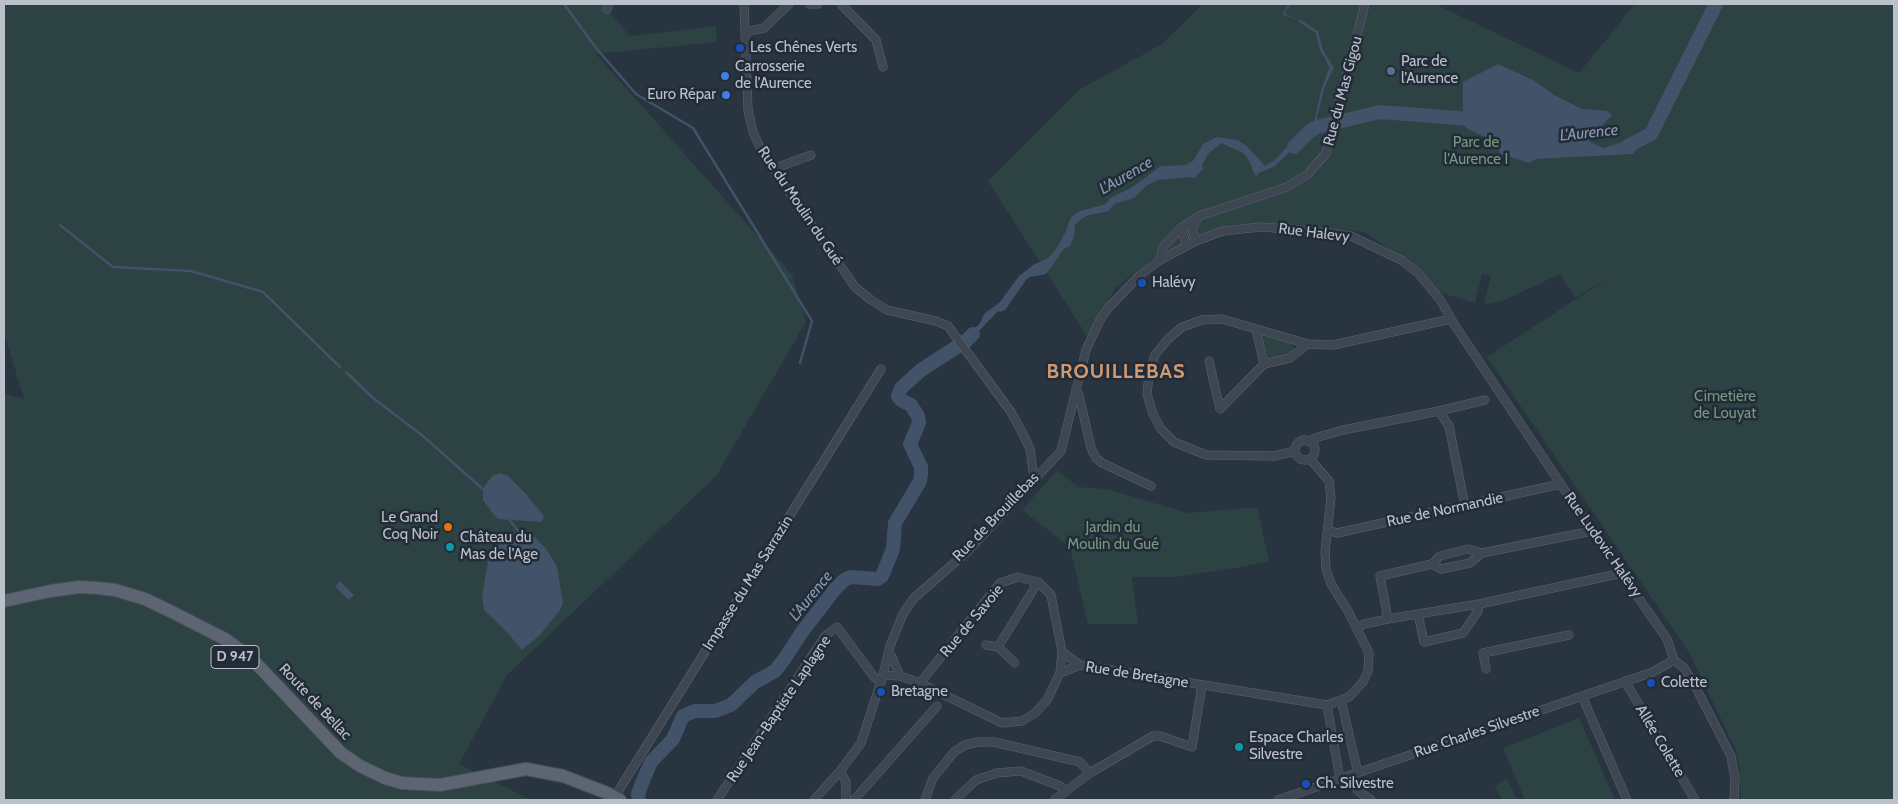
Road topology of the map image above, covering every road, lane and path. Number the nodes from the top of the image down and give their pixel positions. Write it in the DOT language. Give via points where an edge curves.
graph roads {
  1 [pos="744,4"];
  2 [pos="789,4"];
  3 [pos="810,4"];
  4 [pos="818,4"];
  5 [pos="841,4"];
  6 [pos="1365,4"];
  7 [pos="745,32"];
  8 [pos="884,67"];
  9 [pos="811,155"];
  10 [pos="773,169"];
  11 [pos="1199,216"];
  12 [pos="1182,227"];
  13 [pos="1196,240"];
  14 [pos="1187,245"];
  15 [pos="1160,260"];
  16 [pos="1441,301"];
  17 [pos="1451,320"];
  18 [pos="1256,329"];
  19 [pos="1308,344"];
  20 [pos="1209,361"];
  21 [pos="1264,364"];
  22 [pos="881,369"];
  23 [pos="1076,389"];
  24 [pos="1485,400"];
  25 [pos="1439,411"];
  26 [pos="1309,442"];
  27 [pos="1295,451"];
  28 [pos="1310,459"];
  29 [pos="1034,478"];
  30 [pos="1561,484"];
  31 [pos="1152,486"];
  32 [pos="1465,506"];
  33 [pos="1328,530"];
  34 [pos="1592,531"];
  35 [pos="1482,554"];
  36 [pos="1432,564"];
  37 [pos="1622,573"];
  38 [pos="1038,582"];
  39 [pos="4,601"];
  40 [pos="1479,604"];
  41 [pos="4,609"];
  42 [pos="1418,614"];
  43 [pos="1388,619"];
  44 [pos="1357,628"];
  45 [pos="1569,635"];
  46 [pos="986,646"];
  47 [pos="998,647"];
  48 [pos="1062,652"];
  49 [pos="889,655"];
  50 [pos="1674,660"];
  51 [pos="1015,663"];
  52 [pos="1080,665"];
  53 [pos="1486,669"];
  54 [pos="1060,673"];
  55 [pos="900,676"];
  56 [pos="882,678"];
  57 [pos="1625,681"];
  58 [pos="920,683"];
  59 [pos="1202,685"];
  60 [pos="1582,696"];
  61 [pos="1340,700"];
  62 [pos="1327,705"];
  63 [pos="937,706"];
  64 [pos="840,771"];
  65 [pos="1090,772"];
  66 [pos="1355,774"];
  67 [pos="1340,779"];
  68 [pos="1065,791"];
  69 [pos="617,799"];
  70 [pos="717,800"];
  71 [pos="814,800"];
  72 [pos="846,800"];
  73 [pos="854,800"];
  74 [pos="925,800"];
  75 [pos="954,800"];
  76 [pos="1054,800"];
  77 [pos="1278,800"];
  78 [pos="1367,800"];
  79 [pos="1627,800"];
  80 [pos="1695,800"];
  81 [pos="1734,800"];
  1 -- 7 [label="street, Rue du Moulin du Gué"];
  2 -- 7 [label="street" via="764,28"];
  3 -- 4 [label="street"];
  5 -- 8 [label="street" via="876,40"];
  6 -- 11 [label="street, Rue du Mas Gigou" via="1326,153 1308,174 1287,188"];
  7 -- 10 [label="street, Rue du Moulin du Gué" via="752,132"];
  9 -- 10 [label="street"];
  10 -- 29 [label="street, Rue du Moulin du Gué" via="855,287 887,310 948,326 1011,412 1030,449"];
  11 -- 12 [label="street, Rue du Mas Gigou"];
  11 -- 13 [label="street" via="1192,229"];
  12 -- 14 [label="street"];
  12 -- 15 [label="street, Rue du Mas Gigou" via="1163,247"];
  13 -- 14 [label="street, Rue Halevy"];
  13 -- 16 [label="street, Rue Halevy" via="1224,231 1261,227 1351,236 1401,260 1420,274"];
  14 -- 15 [label="street, Rue de Brouillebas"];
  15 -- 23 [label="street, Rue de Brouillebas" via="1122,292 1101,318 1086,350"];
  16 -- 17 [label="street, Rue Ludovic Halévy"];
  17 -- 19 [label="street" via="1333,345"];
  17 -- 30 [label="street, Rue Ludovic Halévy"];
  18 -- 19 [label="street"];
  18 -- 21 [label="street"];
  18 -- 27 [label="street" via="1222,318 1182,327 1155,355 1147,394 1153,414 1161,429 1174,442 1206,455 1274,456"];
  19 -- 21 [label="street" via="1290,358"];
  20 -- 21 [label="street" via="1220,408"];
  22 -- 69 [label="street, Impasse du Mas Sarrazin"];
  23 -- 29 [label="street, Rue de Brouillebas" via="1061,451"];
  23 -- 31 [label="street" via="1096,458"];
  24 -- 25 [label="street"];
  25 -- 26 [label="street" via="1343,430"];
  25 -- 32 [label="street" via="1449,426"];
  26 -- 27 [label="street" via="1301,441"];
  26 -- 28 [label="street" via="1315,450"];
  27 -- 28 [label="street" via="1297,457"];
  28 -- 33 [label="street" via="1329,481"];
  29 -- 49 [label="street, Rue de Brouillebas" via="969,550 913,598 903,614"];
  30 -- 32 [label="street, Rue de Normandie"];
  30 -- 34 [label="street, Rue Ludovic Halévy"];
  32 -- 33 [label="street, Rue de Normandie" via="1337,533"];
  33 -- 44 [label="street" via="1326,569 1331,584"];
  34 -- 35 [label="street"];
  34 -- 37 [label="street, Rue Ludovic Halévy"];
  35 -- 36 [label="street" via="1470,563 1441,569"];
  35 -- 36 [label="street" via="1468,549 1440,556"];
  36 -- 43 [label="street" via="1380,576"];
  37 -- 40 [label="street"];
  37 -- 50 [label="street, Rue Ludovic Halévy" via="1667,639"];
  38 -- 47 [label="street"];
  38 -- 48 [label="street" via="1051,595"];
  38 -- 58 [label="street, Rue de Savoie" via="1018,577 1000,583"];
  39 -- 69 [label="main road, Route de Bellac / D 947" via="66,588 115,590 145,599 225,639 250,657 341,753 385,778 402,783 440,785 526,769 563,776"];
  40 -- 42 [label="street"];
  40 -- 42 [label="street" via="1464,632 1424,642"];
  41 -- 69 [label="main road, Route de Bellac / D 947" via="56,598 98,596 132,603 169,619 232,655 261,680 335,758 385,787 431,793 519,777 551,780"];
  42 -- 43 [label="street"];
  43 -- 44 [label="street"];
  44 -- 61 [label="street" via="1369,653 1368,671 1349,697"];
  45 -- 53 [label="street" via="1483,653"];
  46 -- 47 [label="street"];
  47 -- 51 [label="street"];
  48 -- 52 [label="street"];
  48 -- 54 [label="street"];
  49 -- 55 [label="street"];
  49 -- 56 [label="street, Rue de Brouillebas"];
  50 -- 57 [label="street, Rue Charles Silvestre"];
  50 -- 81 [label="street, Rue Ludovic Halévy" via="1684,668 1694,684 1731,756"];
  52 -- 54 [label="street, Rue de Bretagne"];
  52 -- 59 [label="street, Rue de Bretagne"];
  54 -- 58 [label="street" via="1047,700 1034,713 1022,720 1002,723"];
  55 -- 56 [label="street"];
  55 -- 58 [label="street"];
  56 -- 64 [label="street, Rue de Brouillebas" via="861,743"];
  56 -- 70 [label="street, Rue Jean-Baptiste Laplagne" via="874,677 837,627 825,636"];
  57 -- 60 [label="street, Rue Charles Silvestre"];
  57 -- 80 [label="street, Allée Colette"];
  59 -- 62 [label="street, Rue de Bretagne"];
  59 -- 65 [label="street" via="1192,748 1153,736"];
  60 -- 66 [label="street, Rue Charles Silvestre"];
  60 -- 79 [label="street"];
  61 -- 62 [label="street"];
  61 -- 66 [label="street"];
  62 -- 67 [label="street"];
  63 -- 73 [label="street"];
  64 -- 71 [label="street, Rue de Brouillebas"];
  64 -- 72 [label="street" via="846,782"];
  65 -- 68 [label="street"];
  65 -- 74 [label="street" via="1080,762 994,742 978,742 954,752 932,778"];
  66 -- 67 [label="street, Rue Charles Silvestre"];
  66 -- 78 [label="street" via="1357,790"];
  67 -- 77 [label="street, Rue Charles Silvestre"];
  68 -- 75 [label="street" via="1021,771 997,773 976,780"];
  68 -- 76 [label="street"];
}
